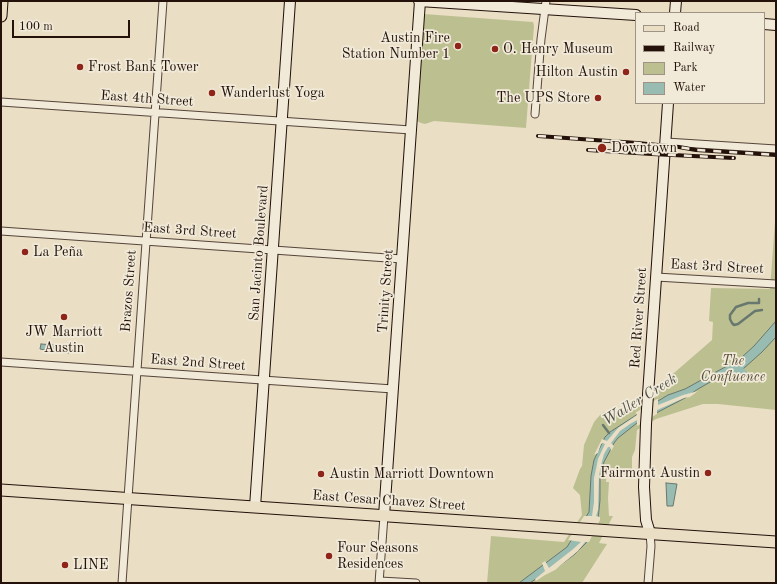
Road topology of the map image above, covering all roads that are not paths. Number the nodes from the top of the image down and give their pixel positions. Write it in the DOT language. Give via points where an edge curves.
graph roads {
  1 [pos="2,1"];
  2 [pos="163,1"];
  3 [pos="290,1"];
  4 [pos="420,1"];
  5 [pos="676,1"];
  6 [pos="546,5"];
  7 [pos="675,12"];
  8 [pos="635,15"];
  9 [pos="1,16"];
  10 [pos="765,24"];
  11 [pos="776,25"];
  12 [pos="1,102"];
  13 [pos="668,104"];
  14 [pos="155,113"];
  15 [pos="535,114"];
  16 [pos="282,121"];
  17 [pos="411,130"];
  18 [pos="666,142"];
  19 [pos="776,149"];
  20 [pos="1,231"];
  21 [pos="146,241"];
  22 [pos="273,250"];
  23 [pos="402,259"];
  24 [pos="656,277"];
  25 [pos="776,284"];
  26 [pos="1,362"];
  27 [pos="137,372"];
  28 [pos="264,380"];
  29 [pos="393,389"];
  30 [pos="1,490"];
  31 [pos="128,499"];
  32 [pos="255,507"];
  33 [pos="384,516"];
  34 [pos="650,533"];
  35 [pos="776,542"];
  36 [pos="380,582"];
  37 [pos="122,583"];
  38 [pos="416,583"];
  39 [pos="648,583"];
  1 -- 9 [label="main road"];
  2 -- 14 [label="street, Brazos Street"];
  3 -- 16 [label="main road, San Jacinto Boulevard"];
  4 -- 6 [label="main road"];
  4 -- 17 [label="main road, Trinity Street"];
  5 -- 7 [label="main road"];
  6 -- 8 [label="main road"];
  6 -- 15 [label="street"];
  10 -- 11 [label="main road"];
  12 -- 14 [label="street, East 4th Street"];
  13 -- 18 [label="main road, Red River Street"];
  14 -- 16 [label="street, East 4th Street"];
  14 -- 21 [label="street, Brazos Street"];
  16 -- 17 [label="street, East 4th Street"];
  16 -- 22 [label="main road, San Jacinto Boulevard"];
  17 -- 23 [label="main road, Trinity Street"];
  18 -- 19 [label="street"];
  18 -- 24 [label="main road, Red River Street"];
  20 -- 21 [label="street, East 3rd Street"];
  21 -- 22 [label="street, East 3rd Street"];
  21 -- 27 [label="street, Brazos Street"];
  22 -- 23 [label="street, East 3rd Street"];
  22 -- 28 [label="main road, San Jacinto Boulevard"];
  23 -- 29 [label="main road, Trinity Street"];
  24 -- 25 [label="street, East 3rd Street"];
  24 -- 34 [label="main road, Red River Street" via="644,487 646,520"];
  26 -- 27 [label="street, East 2nd Street"];
  27 -- 28 [label="street, East 2nd Street"];
  27 -- 31 [label="street, Brazos Street"];
  28 -- 29 [label="street, East 2nd Street"];
  28 -- 32 [label="main road, San Jacinto Boulevard"];
  29 -- 33 [label="main road, Trinity Street"];
  30 -- 31 [label="main road, East Cesar Chavez Street"];
  31 -- 32 [label="main road, East Cesar Chavez Street"];
  31 -- 37 [label="street, Brazos Street"];
  32 -- 33 [label="main road, East Cesar Chavez Street"];
  33 -- 34 [label="main road, East Cesar Chavez Street"];
  33 -- 36 [label="street, Trinity Street"];
  34 -- 35 [label="main road, East Cesar Chavez Street"];
  34 -- 39 [label="street, Red River Street"];
  36 -- 38 [label="street"];
}
